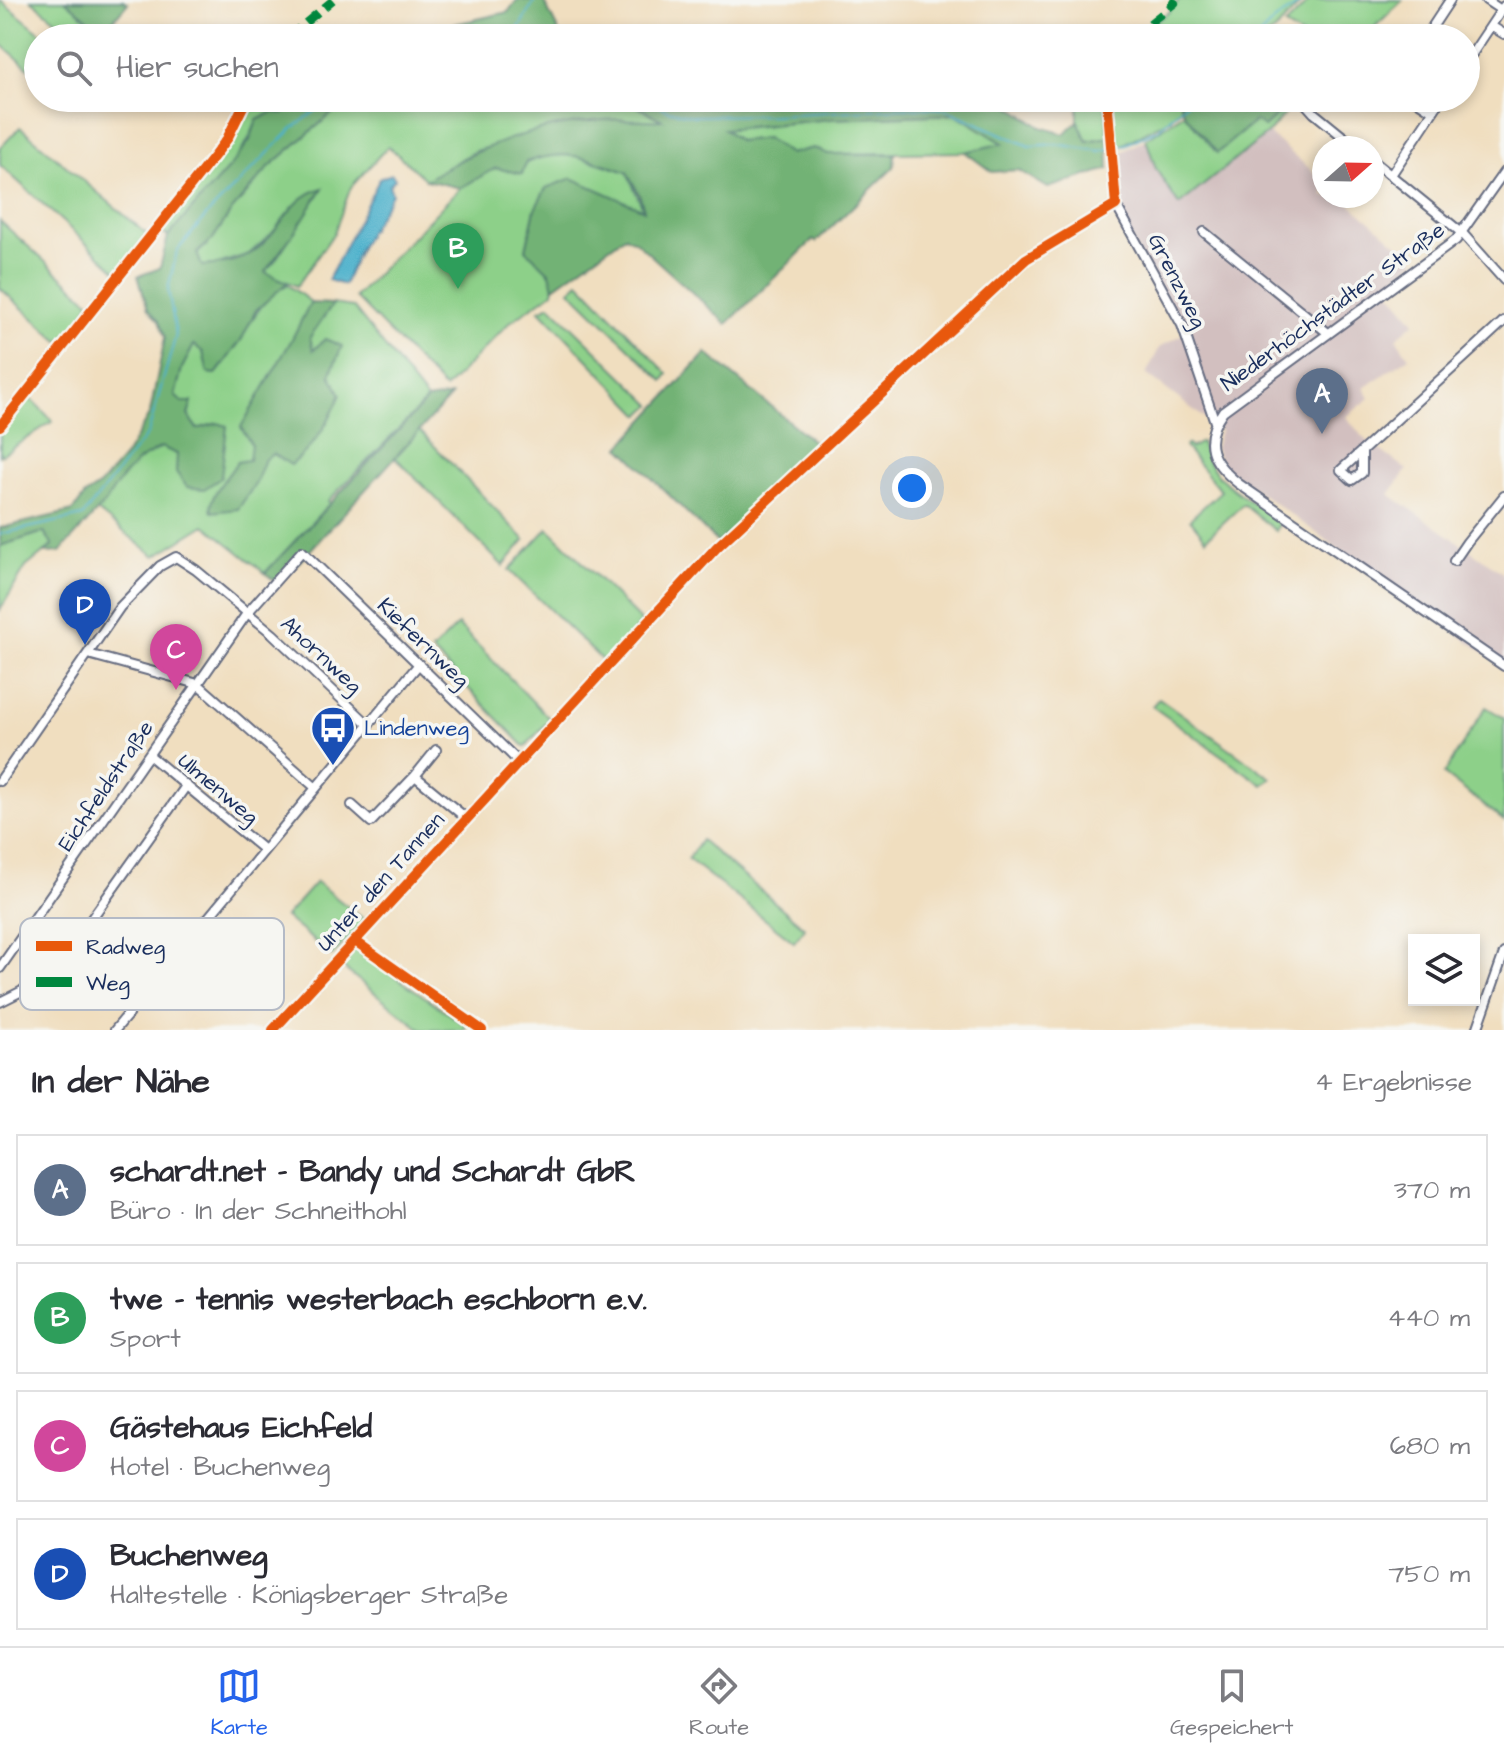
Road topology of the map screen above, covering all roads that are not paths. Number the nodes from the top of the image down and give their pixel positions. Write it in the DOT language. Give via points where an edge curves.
graph roads {
  1 [pos="1450,0"];
  2 [pos="1486,0"];
  3 [pos="1503,8"];
  4 [pos="1434,24"];
  5 [pos="1491,26"];
  6 [pos="1504,34"];
  7 [pos="1480,42"];
  8 [pos="1315,112"];
  9 [pos="1432,112"];
  10 [pos="1343,136"];
  11 [pos="1384,169"];
  12 [pos="1504,172"];
  13 [pos="1391,175"];
  14 [pos="1116,205"];
  15 [pos="1204,232"];
  16 [pos="1463,234"];
  17 [pos="1504,280"];
  18 [pos="1504,321"];
  19 [pos="1328,333"];
  20 [pos="1215,422"];
  21 [pos="1362,451"];
  22 [pos="1504,496"];
  23 [pos="302,551"];
  24 [pos="1454,561"];
  25 [pos="248,612"];
  26 [pos="88,654"];
  27 [pos="419,664"];
  28 [pos="1504,666"];
  29 [pos="198,684"];
  30 [pos="369,725"];
  31 [pos="436,750"];
  32 [pos="149,755"];
  33 [pos="519,762"];
  34 [pos="415,776"];
  35 [pos="0,781"];
  36 [pos="186,786"];
  37 [pos="316,788"];
  38 [pos="352,805"];
  39 [pos="466,818"];
  40 [pos="264,850"];
  41 [pos="35,918"];
  42 [pos="92,918"];
  43 [pos="208,918"];
  44 [pos="20,939"];
  45 [pos="1504,953"];
  46 [pos="0,968"];
  47 [pos="20,992"];
  48 [pos="0,1002"];
  49 [pos="132,1010"];
  50 [pos="115,1030"];
  51 [pos="273,1030"];
  52 [pos="1477,1030"];
  1 -- 4 [label="street"];
  2 -- 3 [label="street"];
  3 -- 5 [label="street"];
  5 -- 6 [label="street"];
  5 -- 7 [label="street"];
  8 -- 10 [label="street"];
  9 -- 13 [label="street"];
  11 -- 13 [label="street"];
  12 -- 16 [label="street, Niederhöchstädter Straße"];
  13 -- 16 [label="street"];
  14 -- 20 [label="street, Grenzweg" via="1182,325"];
  15 -- 19 [label="street"];
  16 -- 17 [label="street"];
  16 -- 19 [label="street, Niederhöchstädter Straße"];
  18 -- 21 [label="street"];
  19 -- 20 [label="street, Niederhöchstädter Straße"];
  20 -- 28 [label="street, Niederhöchstädter Straße" via="1210,445 1227,475"];
  22 -- 24 [label="street"];
  23 -- 25 [label="street, Eichfeldstraße"];
  23 -- 27 [label="street, Kiefernweg"];
  25 -- 26 [label="street, Ahornweg" via="181,558 171,558 120,607"];
  25 -- 29 [label="street, Eichfeldstraße"];
  25 -- 30 [label="street, Ahornweg"];
  26 -- 29 [label="street"];
  26 -- 35 [label="street"];
  27 -- 30 [label="street"];
  27 -- 33 [label="street, Kiefernweg"];
  29 -- 32 [label="street, Eichfeldstraße"];
  29 -- 37 [label="street"];
  30 -- 37 [label="street"];
  31 -- 34 [label="street"];
  32 -- 36 [label="street, Ulmenweg"];
  32 -- 41 [label="street, Eichfeldstraße"];
  33 -- 39 [label="street, Unter den Tannen"];
  34 -- 38 [label="street" via="371,822"];
  34 -- 39 [label="street"];
  36 -- 40 [label="street, Ulmenweg"];
  36 -- 42 [label="street"];
  37 -- 40 [label="street"];
  39 -- 51 [label="street, Unter den Tannen"];
  40 -- 43 [label="street"];
  44 -- 46 [label="street, Eichfeldstraße"];
  45 -- 52 [label="street"];
  47 -- 48 [label="street"];
  49 -- 50 [label="street"];
}
